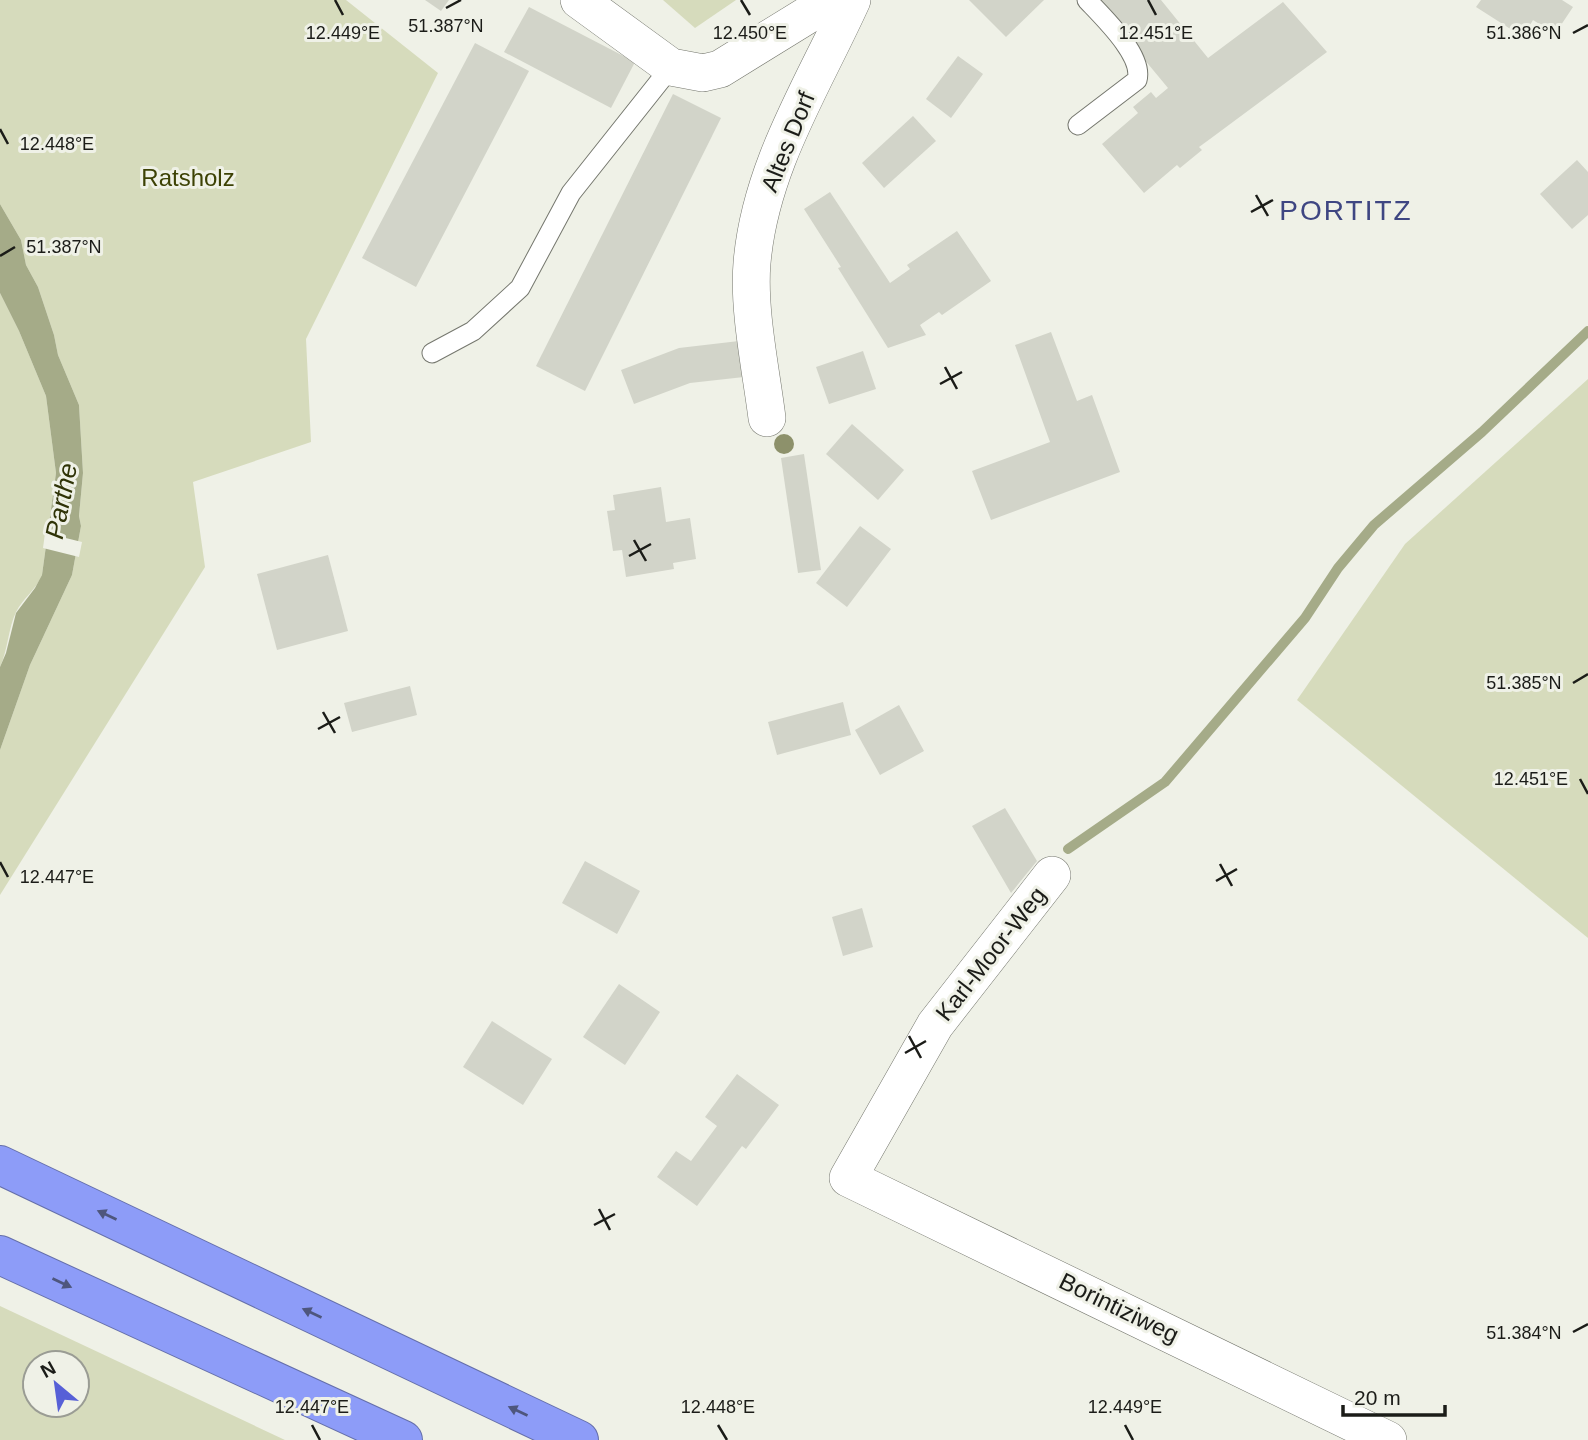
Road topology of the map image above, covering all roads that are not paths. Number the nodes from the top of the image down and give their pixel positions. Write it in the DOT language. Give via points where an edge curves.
graph roads {
  1 [pos="579,0"];
  2 [pos="852,0"];
  3 [pos="1087,0"];
  4 [pos="821,4"];
  5 [pos="671,67"];
  6 [pos="1078,125"];
  7 [pos="432,353"];
  8 [pos="767,418"];
  9 [pos="1052,875"];
  10 [pos="0,1165"];
  11 [pos="848,1178"];
  12 [pos="0,1255"];
  13 [pos="403,1440"];
  14 [pos="579,1440"];
  15 [pos="1388,1440"];
  1 -- 5 [label="street"];
  2 -- 8 [label="street, Altes Dorf" via="779,152 754,241 751,294"];
  3 -- 6 [label="lane" via="1136,59 1139,71 1137,80"];
  4 -- 5 [label="street" via="720,69 703,73"];
  5 -- 7 [label="lane" via="572,193 520,288 473,331"];
  9 -- 11 [label="street, Karl-Moor-Weg" via="935,1025"];
  14 -- 10 [label="highway, one-way"];
  11 -- 15 [label="street, Borintiziweg"];
  12 -- 13 [label="highway, one-way"];
}
